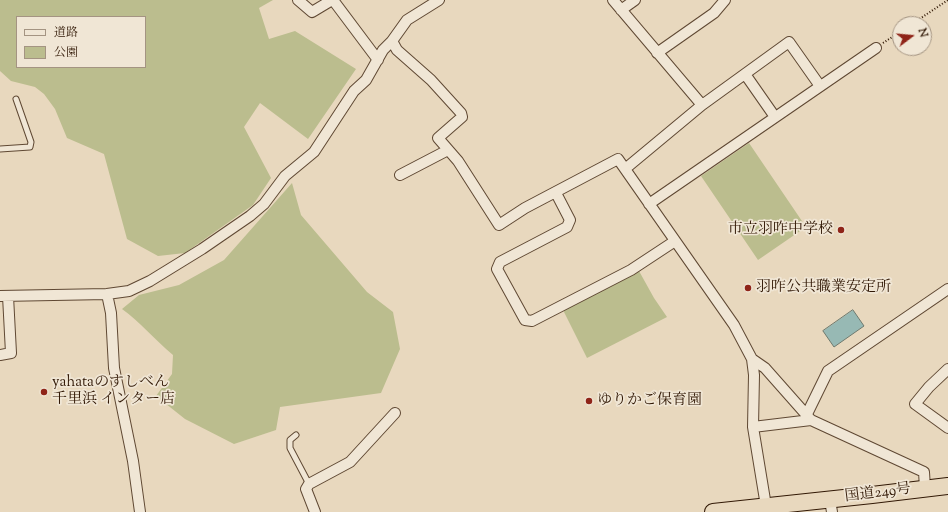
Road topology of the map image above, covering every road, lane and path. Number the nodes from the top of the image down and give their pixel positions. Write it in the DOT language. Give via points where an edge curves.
graph roads {
  1 [pos="298,0"];
  2 [pos="332,0"];
  3 [pos="439,0"];
  4 [pos="613,0"];
  5 [pos="635,0"];
  6 [pos="725,0"];
  7 [pos="948,0"];
  8 [pos="621,10"];
  9 [pos="924,16"];
  10 [pos="892,37"];
  11 [pos="392,41"];
  12 [pos="876,48"];
  13 [pos="657,53"];
  14 [pos="378,60"];
  15 [pos="745,74"];
  16 [pos="820,86"];
  17 [pos="16,99"];
  18 [pos="702,105"];
  19 [pos="775,117"];
  20 [pos="0,149"];
  21 [pos="448,150"];
  22 [pos="625,169"];
  23 [pos="400,175"];
  24 [pos="556,193"];
  25 [pos="649,204"];
  26 [pos="675,241"];
  27 [pos="948,288"];
  28 [pos="107,294"];
  29 [pos="4,296"];
  30 [pos="0,355"];
  31 [pos="752,359"];
  32 [pos="948,369"];
  33 [pos="395,413"];
  34 [pos="809,418"];
  35 [pos="753,427"];
  36 [pos="948,428"];
  37 [pos="296,435"];
  38 [pos="308,484"];
  39 [pos="948,486"];
  40 [pos="925,488"];
  41 [pos="766,506"];
  42 [pos="831,506"];
  43 [pos="140,512"];
  44 [pos="315,512"];
  45 [pos="713,512"];
  1 -- 2 [label="street" via="312,12"];
  2 -- 14 [label="street"];
  3 -- 11 [label="street" via="407,20"];
  4 -- 8 [label="street"];
  5 -- 8 [label="street"];
  6 -- 13 [label="street" via="714,13"];
  7 -- 9 [label="path"];
  8 -- 13 [label="street"];
  10 -- 12 [label="path"];
  11 -- 14 [label="street"];
  11 -- 21 [label="street" via="397,50 431,80 461,113 462,117 438,138"];
  12 -- 16 [label="street"];
  13 -- 18 [label="street"];
  14 -- 28 [label="street" via="314,152 285,176 255,212 150,281 129,291"];
  15 -- 16 [label="street" via="789,42"];
  15 -- 18 [label="street"];
  15 -- 19 [label="street"];
  16 -- 19 [label="street"];
  17 -- 20 [label="lane" via="32,142 30,147"];
  18 -- 22 [label="street"];
  19 -- 25 [label="street"];
  21 -- 23 [label="street"];
  21 -- 24 [label="street" via="458,161 499,225 525,208"];
  22 -- 24 [label="street" via="618,159"];
  22 -- 25 [label="street"];
  24 -- 26 [label="street" via="570,220 567,227 500,262 497,269 525,320 532,321 632,270"];
  25 -- 26 [label="street"];
  26 -- 31 [label="street" via="734,325"];
  27 -- 34 [label="street" via="828,370"];
  28 -- 29 [label="street"];
  28 -- 43 [label="street" via="111,313 114,368 133,461"];
  29 -- 30 [label="street" via="11,354"];
  31 -- 34 [label="street" via="765,368"];
  31 -- 35 [label="street"];
  32 -- 36 [label="street" via="928,386 915,404"];
  33 -- 38 [label="street" via="350,462"];
  34 -- 35 [label="street"];
  34 -- 40 [label="street" via="924,472"];
  35 -- 41 [label="street"];
  37 -- 38 [label="lane" via="290,440 290,448"];
  38 -- 44 [label="street" via="306,489"];
  39 -- 40 [label="highway, 国道249号"];
  40 -- 42 [label="highway, 国道249号"];
  41 -- 42 [label="highway, 国道249号"];
  41 -- 45 [label="highway, 国道249号"];
}
